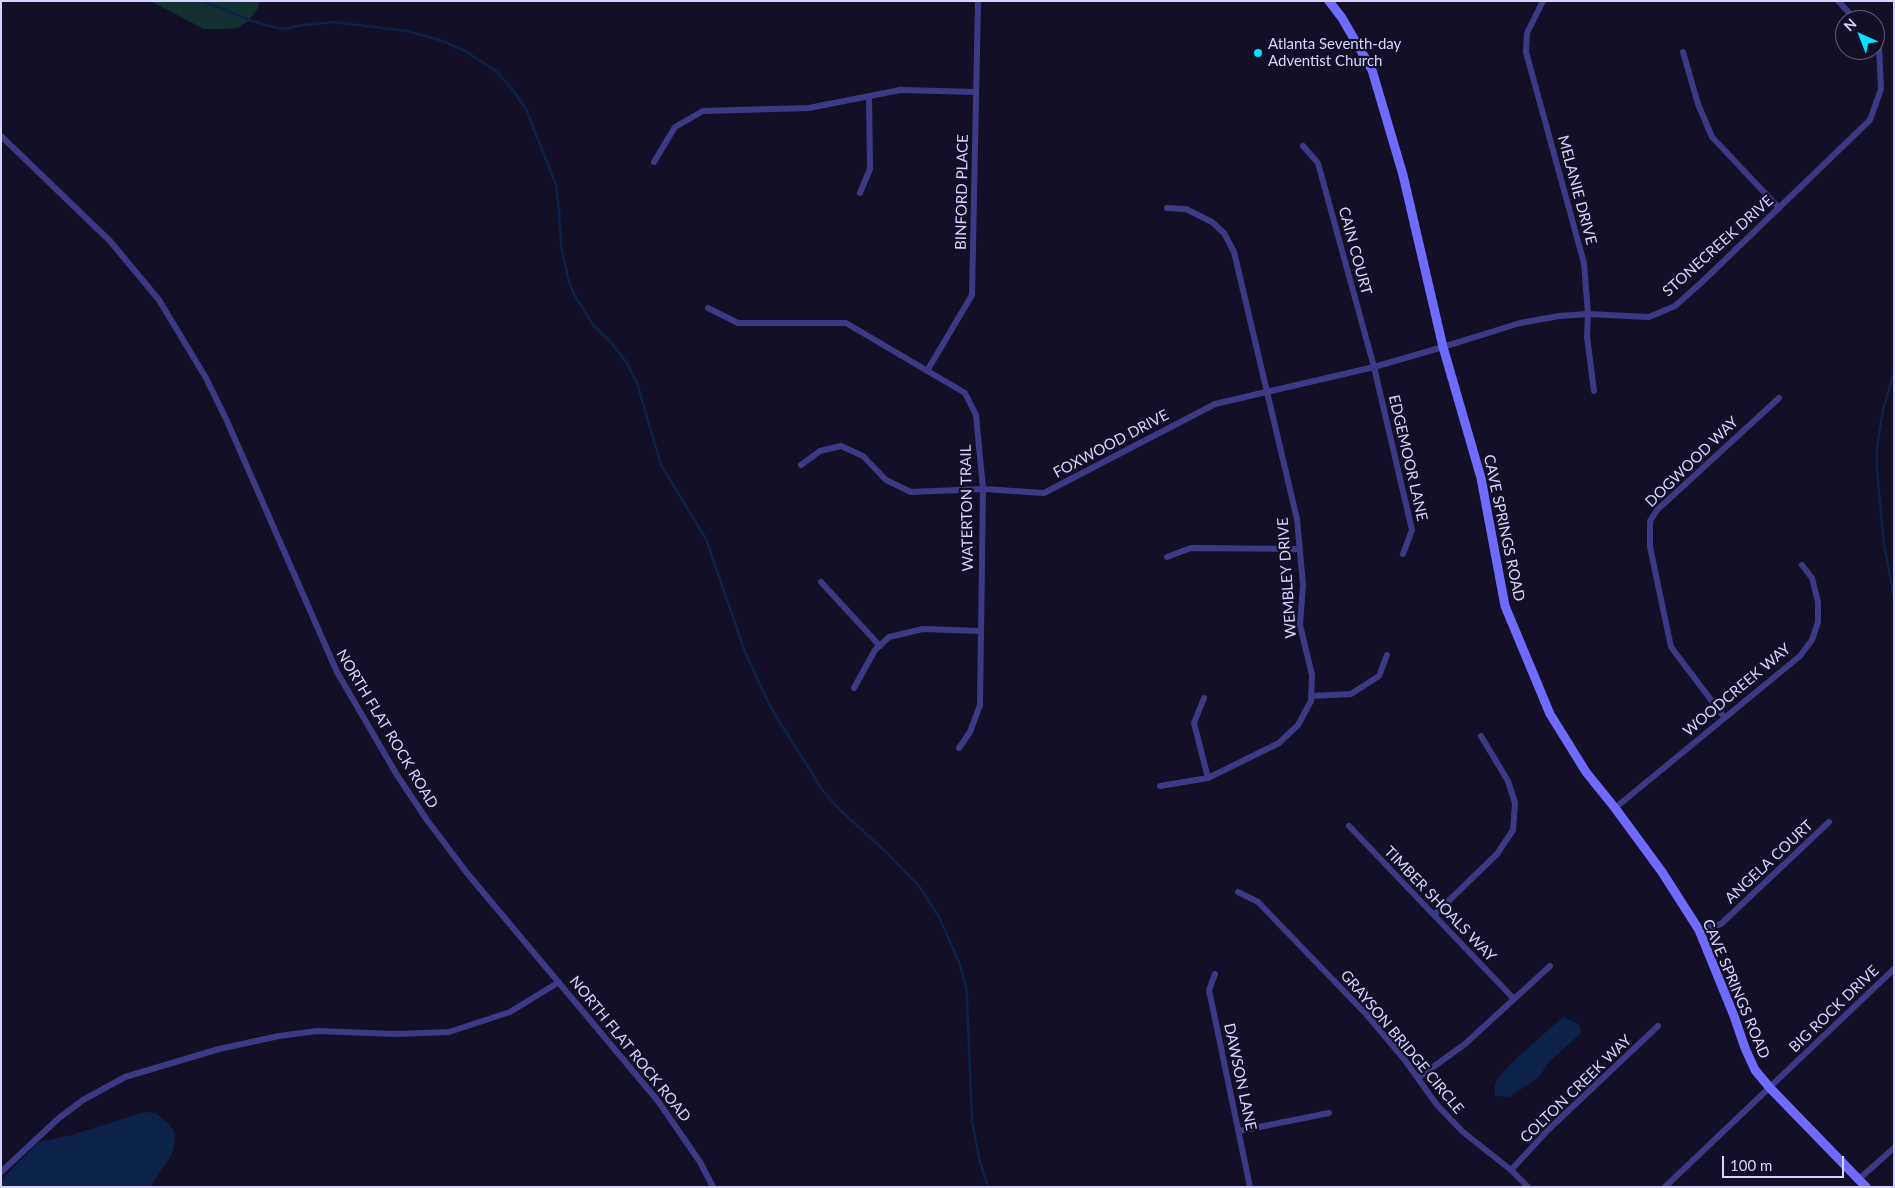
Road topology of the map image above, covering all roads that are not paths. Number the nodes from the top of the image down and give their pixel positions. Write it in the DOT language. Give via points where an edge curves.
graph roads {
  1 [pos="978,1"];
  2 [pos="1329,1"];
  3 [pos="1543,1"];
  4 [pos="1683,52"];
  5 [pos="1880,60"];
  6 [pos="976,92"];
  7 [pos="869,96"];
  8 [pos="1,136"];
  9 [pos="1303,146"];
  10 [pos="654,162"];
  11 [pos="860,193"];
  12 [pos="1167,208"];
  13 [pos="1778,208"];
  14 [pos="708,308"];
  15 [pos="1588,314"];
  16 [pos="1443,347"];
  17 [pos="1374,367"];
  18 [pos="927,371"];
  19 [pos="1594,391"];
  20 [pos="1266,393"];
  21 [pos="1779,398"];
  22 [pos="801,465"];
  23 [pos="983,489"];
  24 [pos="1299,549"];
  25 [pos="1403,554"];
  26 [pos="1167,557"];
  27 [pos="1802,565"];
  28 [pos="821,582"];
  29 [pos="981,631"];
  30 [pos="880,646"];
  31 [pos="1387,655"];
  32 [pos="854,688"];
  33 [pos="1311,696"];
  34 [pos="1204,698"];
  35 [pos="1724,717"];
  36 [pos="1481,736"];
  37 [pos="959,748"];
  38 [pos="1208,778"];
  39 [pos="1160,786"];
  40 [pos="1615,808"];
  41 [pos="1829,822"];
  42 [pos="1348,826"];
  43 [pos="1238,892"];
  44 [pos="1434,915"];
  45 [pos="1699,930"];
  46 [pos="1550,966"];
  47 [pos="1894,969"];
  48 [pos="1215,974"];
  49 [pos="559,982"];
  50 [pos="1514,1000"];
  51 [pos="1658,1026"];
  52 [pos="1418,1078"];
  53 [pos="1770,1088"];
  54 [pos="1329,1113"];
  55 [pos="1238,1131"];
  56 [pos="1894,1148"];
  57 [pos="1511,1170"];
  58 [pos="1,1172"];
  59 [pos="1860,1179"];
  60 [pos="713,1187"];
  61 [pos="1250,1187"];
  62 [pos="1528,1187"];
  63 [pos="1665,1187"];
  64 [pos="1866,1187"];
  1 -- 6 [label="street, BINFORD PLACE"];
  2 -- 16 [label="street, CAVE SPRINGS ROAD" via="1372,70 1404,175"];
  3 -- 15 [label="street, MELANIE DRIVE" via="1527,33 1526,52 1584,263"];
  4 -- 13 [label="street" via="1698,104 1712,137"];
  5 -- 13 [label="street, STONECREEK DRIVE" via="1881,89 1870,120"];
  6 -- 7 [label="street" via="900,90"];
  6 -- 18 [label="street, BINFORD PLACE" via="972,295"];
  7 -- 10 [label="street" via="809,108 703,111 675,127"];
  7 -- 11 [label="street" via="870,169"];
  8 -- 49 [label="street, NORTH FLAT ROCK ROAD" via="115,247 146,282 173,321 206,378 323,644 367,726 426,820"];
  9 -- 17 [label="street, CAIN COURT" via="1318,163"];
  12 -- 20 [label="street, WEMBLEY DRIVE" via="1186,209 1212,222 1224,233 1234,252"];
  13 -- 15 [label="street, STONECREEK DRIVE" via="1675,306 1649,317"];
  14 -- 18 [label="street, WATERTON TRAIL" via="738,323 846,323"];
  15 -- 16 [label="street, STONECREEK DRIVE" via="1520,323"];
  15 -- 19 [label="street, MELANIE DRIVE" via="1587,337"];
  16 -- 17 [label="street, FOXWOOD DRIVE"];
  16 -- 40 [label="street, CAVE SPRINGS ROAD" via="1481,478 1505,606 1550,714 1586,772"];
  17 -- 20 [label="street, FOXWOOD DRIVE"];
  17 -- 25 [label="street, EDGEMOOR LANE" via="1412,530"];
  18 -- 23 [label="street, WATERTON TRAIL" via="965,394 976,415"];
  20 -- 23 [label="street, FOXWOOD DRIVE" via="1215,404 1044,493"];
  20 -- 24 [label="street, WEMBLEY DRIVE" via="1297,520"];
  21 -- 35 [label="street, DOGWOOD WAY" via="1657,510 1650,521 1650,547 1671,647"];
  22 -- 23 [label="street, FOXWOOD DRIVE" via="820,451 840,446 864,456 886,480 912,492"];
  23 -- 29 [label="street, WATERTON TRAIL"];
  24 -- 26 [label="street" via="1191,548"];
  24 -- 33 [label="street, WEMBLEY DRIVE" via="1303,585 1300,626 1312,675"];
  27 -- 35 [label="street, WOODCREEK WAY" via="1812,578 1818,602 1818,622 1812,640 1800,656"];
  28 -- 30 [label="street"];
  29 -- 30 [label="street" via="923,628 890,636"];
  29 -- 37 [label="street, WATERTON TRAIL" via="980,705 970,732"];
  30 -- 32 [label="street"];
  31 -- 33 [label="street" via="1379,676 1351,694"];
  33 -- 38 [label="street, WEMBLEY DRIVE" via="1298,725 1279,743"];
  34 -- 38 [label="street" via="1194,724"];
  35 -- 40 [label="street, WOODCREEK WAY"];
  36 -- 44 [label="street" via="1508,781 1515,803 1513,830 1497,854"];
  38 -- 39 [label="street, WEMBLEY DRIVE"];
  40 -- 45 [label="street, CAVE SPRINGS ROAD"];
  41 -- 45 [label="street, ANGELA COURT" via="1721,924"];
  42 -- 44 [label="street, TIMBER SHOALS WAY"];
  43 -- 52 [label="street, GRAYSON BRIDGE CIRCLE" via="1258,902 1366,1014"];
  44 -- 50 [label="street, TIMBER SHOALS WAY"];
  45 -- 53 [label="street, CAVE SPRINGS ROAD" via="1745,1048 1755,1070"];
  46 -- 50 [label="street"];
  47 -- 53 [label="street, BIG ROCK DRIVE"];
  48 -- 55 [label="street, DAWSON LANE" via="1209,990"];
  49 -- 58 [label="street" via="510,1012 449,1032 317,1031 279,1036 219,1049 125,1077 83,1100 59,1118"];
  49 -- 60 [label="street, NORTH FLAT ROCK ROAD" via="658,1101 700,1162"];
  50 -- 52 [label="street" via="1465,1044"];
  51 -- 57 [label="street, COLTON CREEK WAY"];
  52 -- 57 [label="street, GRAYSON BRIDGE CIRCLE" via="1462,1132"];
  53 -- 59 [label="street, CAVE SPRINGS ROAD"];
  53 -- 63 [label="street, BIG ROCK DRIVE"];
  54 -- 55 [label="street"];
  55 -- 61 [label="street, DAWSON LANE"];
  56 -- 59 [label="street"];
  57 -- 62 [label="street, GRAYSON BRIDGE CIRCLE"];
  59 -- 64 [label="street, CAVE SPRINGS ROAD"];
}
